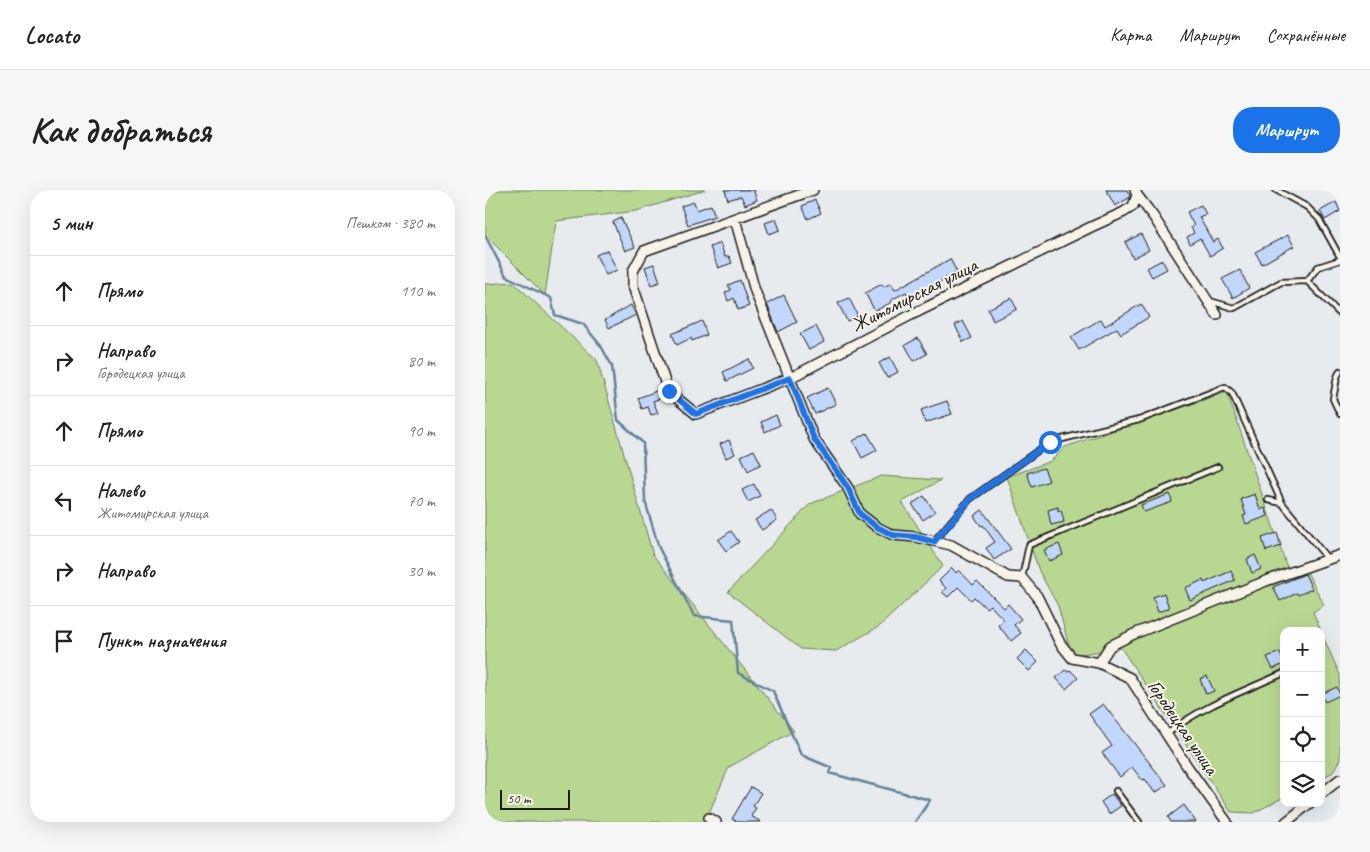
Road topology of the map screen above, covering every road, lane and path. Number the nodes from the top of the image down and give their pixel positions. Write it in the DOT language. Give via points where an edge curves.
graph roads {
  1 [pos="813,190"];
  2 [pos="1276,190"];
  3 [pos="1136,192"];
  4 [pos="735,219"];
  5 [pos="1340,259"];
  6 [pos="1307,281"];
  7 [pos="1208,301"];
  8 [pos="1340,314"];
  9 [pos="1217,315"];
  10 [pos="1340,371"];
  11 [pos="790,378"];
  12 [pos="1340,414"];
  13 [pos="1218,468"];
  14 [pos="1268,500"];
  15 [pos="1281,503"];
  16 [pos="934,542"];
  17 [pos="1340,555"];
  18 [pos="1327,558"];
  19 [pos="1022,578"];
  20 [pos="1099,663"];
  21 [pos="1280,675"];
  22 [pos="1167,734"];
  23 [pos="1340,779"];
  24 [pos="1117,791"];
  25 [pos="1325,791"];
  26 [pos="1304,807"];
  27 [pos="1139,822"];
  28 [pos="1227,822"];
  29 [pos="1286,822"];
  1 -- 4 [label="street"];
  2 -- 5 [label="lane" via="1307,207 1319,219"];
  3 -- 7 [label="street"];
  3 -- 11 [label="street, Житомирская улица" via="1133,206 1124,212 913,314"];
  4 -- 11 [label="street" via="755,291"];
  4 -- 11 [label="street, Житомирская улица" via="644,251 633,271 638,302 669,391 696,414"];
  5 -- 6 [label="lane" via="1318,267"];
  6 -- 7 [label="lane" via="1281,282 1234,308"];
  6 -- 8 [label="lane"];
  7 -- 9 [label="street"];
  10 -- 12 [label="lane" via="1333,398"];
  11 -- 16 [label="street" via="814,439 848,488 860,514 893,535"];
  13 -- 19 [label="lane" via="1029,545"];
  14 -- 15 [label="lane"];
  15 -- 16 [label="lane" via="1232,392 1225,388 1139,420 1050,442 970,499"];
  15 -- 18 [label="lane"];
  16 -- 19 [label="street" via="951,545 1008,577"];
  17 -- 18 [label="street"];
  18 -- 20 [label="street" via="1134,634 1110,646"];
  19 -- 20 [label="street, Городецкая улица" via="1037,596 1060,643 1072,658"];
  20 -- 22 [label="street, Городецкая улица" via="1130,678"];
  21 -- 22 [label="lane" via="1199,711"];
  22 -- 28 [label="street, Городецкая улица"];
  23 -- 25 [label="street"];
  24 -- 27 [label="lane"];
  26 -- 29 [label="street"];
}
